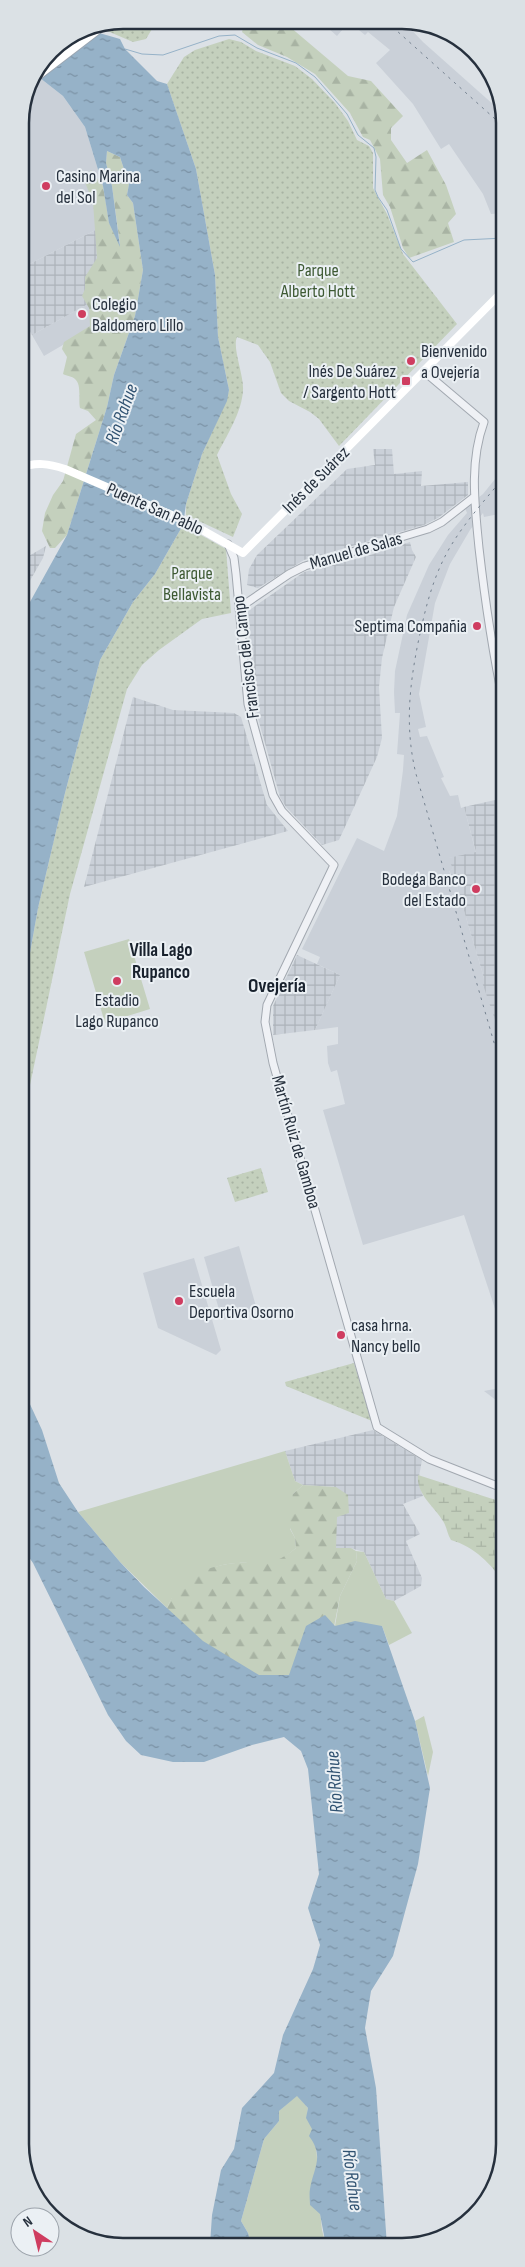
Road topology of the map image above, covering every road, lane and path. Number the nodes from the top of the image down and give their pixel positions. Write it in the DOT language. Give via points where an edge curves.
graph roads {
  1 [pos="86,36"];
  2 [pos="79,39"];
  3 [pos="65,48"];
  4 [pos="46,68"];
  5 [pos="496,298"];
  6 [pos="426,371"];
  7 [pos="29,466"];
  8 [pos="474,497"];
  9 [pos="228,544"];
  10 [pos="243,553"];
  11 [pos="236,574"];
  12 [pos="239,608"];
  13 [pos="496,664"];
  14 [pos="334,866"];
  15 [pos="496,1485"];
  1 -- 4 [label="main road"];
  2 -- 3 [label="main road"];
  5 -- 6 [label="main road, Inés de Suárez"];
  6 -- 8 [label="street" via="484,422 477,447"];
  6 -- 10 [label="main road, Inés de Suárez"];
  7 -- 9 [label="main road, Puente San Pablo" via="52,464 66,469 188,522"];
  8 -- 12 [label="street, Manuel de Salas" via="433,528 300,568"];
  8 -- 13 [label="street"];
  9 -- 10 [label="main road, Puente San Pablo"];
  9 -- 11 [label="street, Francisco del Campo"];
  10 -- 11 [label="street, Inés de Suárez"];
  11 -- 12 [label="street, Francisco del Campo"];
  12 -- 14 [label="street, Francisco del Campo" via="248,704 273,795 282,811"];
  14 -- 15 [label="street, Martín Ruiz de Gamboa" via="267,1005 265,1022 273,1063 377,1427 430,1459"];
}
